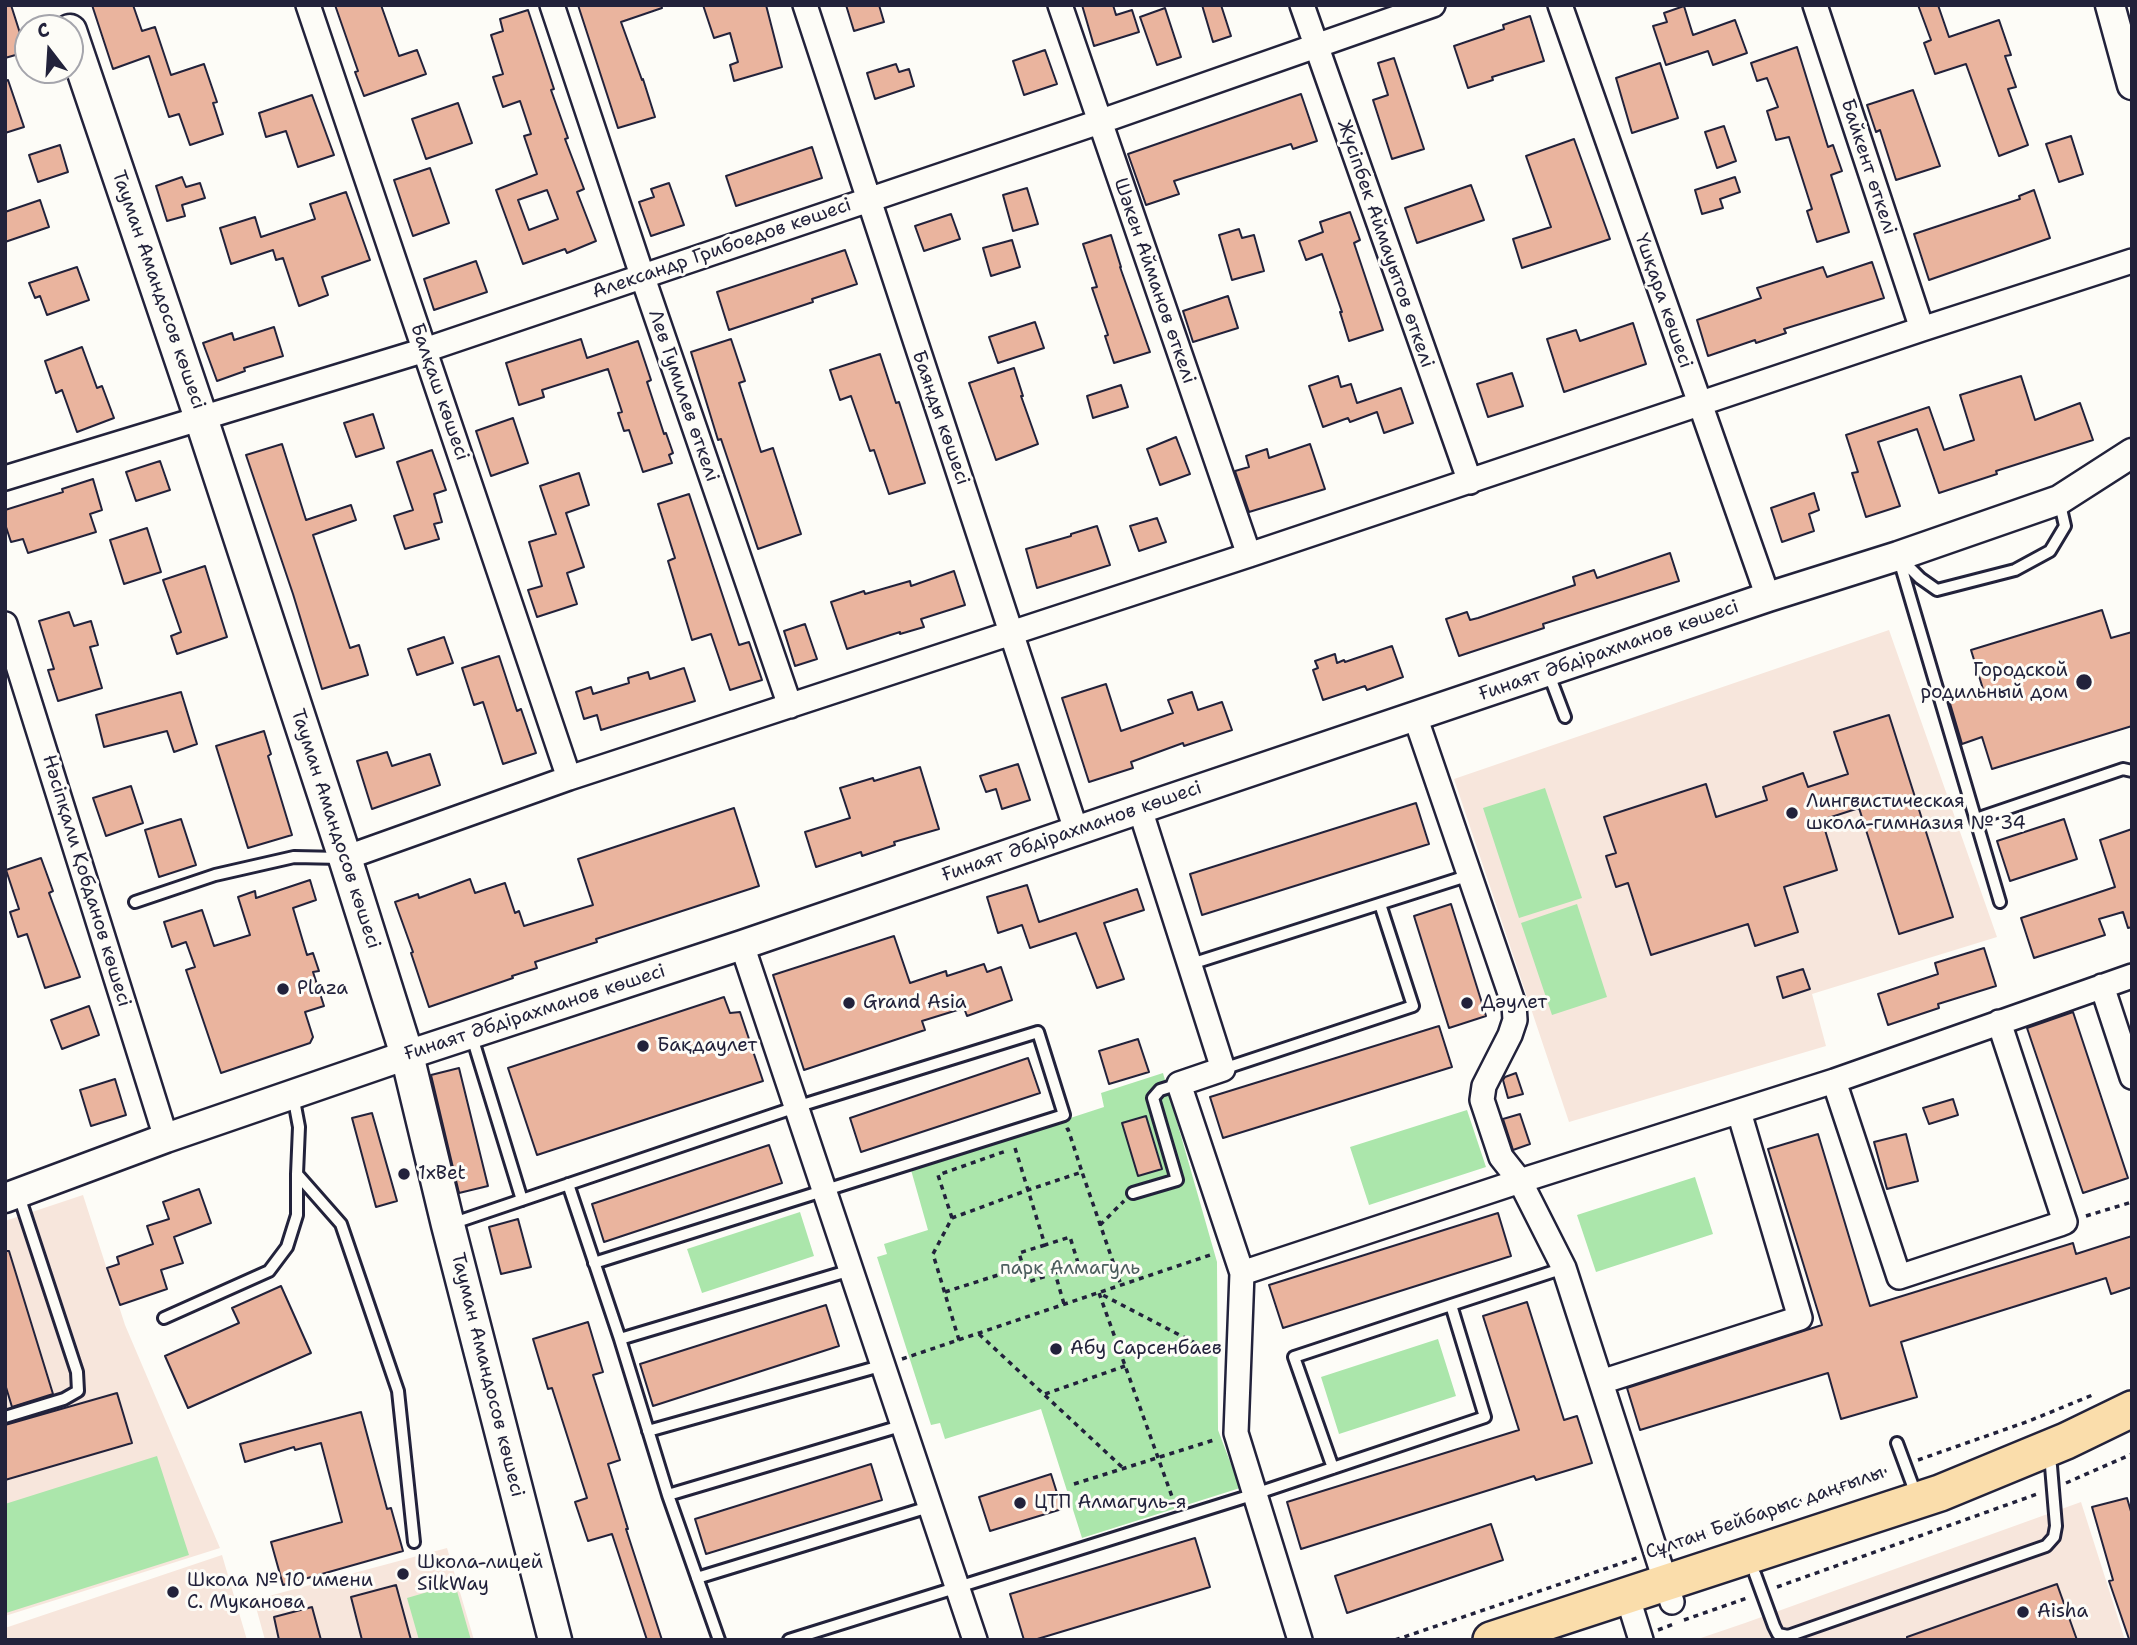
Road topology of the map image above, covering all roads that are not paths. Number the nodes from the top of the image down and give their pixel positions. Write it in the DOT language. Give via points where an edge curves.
graph roads {
  1 [pos="308,5"];
  2 [pos="552,5"];
  3 [pos="805,5"];
  4 [pos="1060,5"];
  5 [pos="1302,5"];
  6 [pos="1433,5"];
  7 [pos="1560,5"];
  8 [pos="1815,5"];
  9 [pos="2110,5"];
  10 [pos="1315,45"];
  11 [pos="84,73"];
  12 [pos="2132,85"];
  13 [pos="1099,122"];
  14 [pos="867,199"];
  15 [pos="2132,261"];
  16 [pos="642,275"];
  17 [pos="1922,329"];
  18 [pos="425,350"];
  19 [pos="1699,404"];
  20 [pos="201,418"];
  21 [pos="2132,453"];
  22 [pos="5,478"];
  23 [pos="1469,482"];
  24 [pos="2059,500"];
  25 [pos="1249,555"];
  26 [pos="1898,556"];
  27 [pos="1768,597"];
  28 [pos="5,624"];
  29 [pos="1012,632"];
  30 [pos="1548,672"];
  31 [pos="790,706"];
  32 [pos="1415,716"];
  33 [pos="1565,718"];
  34 [pos="2132,771"];
  35 [pos="569,778"];
  36 [pos="1140,809"];
  37 [pos="1976,819"];
  38 [pos="1076,830"];
  39 [pos="345,858"];
  40 [pos="1470,876"];
  41 [pos="135,902"];
  42 [pos="2000,902"];
  43 [pos="1380,904"];
  44 [pos="742,945"];
  45 [pos="1191,964"];
  46 [pos="2132,976"];
  47 [pos="2102,986"];
  48 [pos="1999,1022"];
  49 [pos="471,1034"];
  50 [pos="407,1055"];
  51 [pos="1223,1069"];
  52 [pos="2132,1077"];
  53 [pos="1835,1081"];
  54 [pos="1179,1084"];
  55 [pos="293,1096"];
  56 [pos="796,1107"];
  57 [pos="1739,1112"];
  58 [pos="166,1138"];
  59 [pos="297,1174"];
  60 [pos="1520,1181"];
  61 [pos="568,1184"];
  62 [pos="825,1191"];
  63 [pos="1133,1193"];
  64 [pos="11,1196"];
  65 [pos="522,1200"];
  66 [pos="448,1225"];
  67 [pos="594,1264"];
  68 [pos="1564,1268"];
  69 [pos="851,1270"];
  70 [pos="1242,1273"];
  71 [pos="1451,1305"];
  72 [pos="164,1318"];
  73 [pos="620,1339"];
  74 [pos="884,1365"];
  75 [pos="1601,1382"];
  76 [pos="2132,1409"];
  77 [pos="5,1417"];
  78 [pos="904,1425"];
  79 [pos="648,1431"];
  80 [pos="2132,1431"];
  81 [pos="1897,1444"];
  82 [pos="1333,1468"];
  83 [pos="2053,1477"];
  84 [pos="668,1494"];
  85 [pos="1255,1494"];
  86 [pos="1918,1500"];
  87 [pos="932,1506"];
  88 [pos="414,1542"];
  89 [pos="697,1578"];
  90 [pos="1664,1579"];
  91 [pos="1759,1583"];
  92 [pos="958,1586"];
  93 [pos="1635,1621"];
  94 [pos="555,1640"];
  95 [pos="719,1640"];
  96 [pos="789,1640"];
  97 [pos="975,1640"];
  98 [pos="1300,1640"];
  99 [pos="1491,1640"];
  100 [pos="1558,1640"];
  1 -- 18 [label="street, Балқаш көшесі"];
  2 -- 16 [label="street, Лев Гумилев өткелі"];
  3 -- 14 [label="street, Баянды көшесі"];
  4 -- 13 [label="street, Шәкен Айманов өткелі"];
  5 -- 10 [label="street, Жүсіпбек Аймауытов өткелі"];
  6 -- 10 [label="street, Александр Грибоедов көшесі"];
  7 -- 19 [label="street, Үшқара көшесі"];
  8 -- 17 [label="street, Байкент өткелі"];
  9 -- 12 [label="street"];
  10 -- 13 [label="street, Александр Грибоедов көшесі"];
  10 -- 23 [label="street, Жүсіпбек Аймауытов өткелі"];
  11 -- 20 [label="main road, Тауман Амандосов көшесі"];
  13 -- 14 [label="street, Александр Грибоедов көшесі"];
  13 -- 25 [label="street, Шәкен Айманов өткелі"];
  14 -- 16 [label="street, Александр Грибоедов көшесі"];
  14 -- 29 [label="street, Баянды көшесі"];
  15 -- 17 [label="street"];
  16 -- 18 [label="street, Александр Грибоедов көшесі"];
  16 -- 31 [label="street, Лев Гумилев өткелі"];
  17 -- 19 [label="street"];
  18 -- 20 [label="street, Александр Грибоедов көшесі"];
  18 -- 35 [label="street, Балқаш көшесі"];
  19 -- 23 [label="street"];
  19 -- 27 [label="street, Үшқара көшесі"];
  20 -- 22 [label="street, Александр Грибоедов көшесі"];
  20 -- 39 [label="main road, Тауман Амандосов көшесі"];
  21 -- 24 [label="street, Ғинаят Әбдірахманов көшесі"];
  23 -- 25 [label="street"];
  24 -- 26 [label="street, Ғинаят Әбдірахманов көшесі"];
  24 -- 26 [label="lane" via="2065,526 2050,551 2015,570 1937,590"];
  25 -- 29 [label="street"];
  26 -- 27 [label="street, Ғинаят Әбдірахманов көшесі"];
  26 -- 37 [label="lane"];
  27 -- 30 [label="street, Ғинаят Әбдірахманов көшесі"];
  28 -- 58 [label="street, Нәсіпқали Қобданов көшесі"];
  29 -- 31 [label="street"];
  29 -- 38 [label="street, Баянды көшесі"];
  30 -- 32 [label="street, Ғинаят Әбдірахманов көшесі"];
  30 -- 33 [label="lane"];
  31 -- 35 [label="street"];
  32 -- 36 [label="street, Ғинаят Әбдірахманов көшесі"];
  32 -- 40 [label="street"];
  34 -- 37 [label="lane" via="2123,769"];
  35 -- 39 [label="street"];
  36 -- 38 [label="street, Ғинаят Әбдірахманов көшесі"];
  36 -- 45 [label="street"];
  37 -- 42 [label="lane"];
  38 -- 44 [label="street, Ғинаят Әбдірахманов көшесі"];
  39 -- 41 [label="lane" via="294,857 215,875"];
  39 -- 50 [label="main road, Тауман Амандосов көшесі"];
  40 -- 43 [label="lane"];
  40 -- 60 [label="street" via="1514,1005 1510,1035 1484,1086 1482,1100 1501,1157"];
  43 -- 45 [label="lane"];
  43 -- 51 [label="lane" via="1413,1006"];
  44 -- 49 [label="street, Ғинаят Әбдірахманов көшесі"];
  44 -- 56 [label="street"];
  45 -- 51 [label="street"];
  46 -- 47 [label="street"];
  47 -- 48 [label="street"];
  47 -- 52 [label="street"];
  48 -- 53 [label="street"];
  48 -- 53 [label="street" via="2065,1222 2060,1224 1899,1277"];
  49 -- 50 [label="street, Ғинаят Әбдірахманов көшесі"];
  49 -- 65 [label="lane"];
  50 -- 55 [label="street, Ғинаят Әбдірахманов көшесі"];
  50 -- 66 [label="main road, Тауман Амандосов көшесі"];
  51 -- 54 [label="street"];
  53 -- 57 [label="street"];
  54 -- 63 [label="lane" via="1160,1090 1153,1098 1177,1180"];
  54 -- 70 [label="street"];
  55 -- 58 [label="street, Ғинаят Әбдірахманов көшесі"];
  55 -- 59 [label="lane" via="299,1127"];
  56 -- 61 [label="lane"];
  56 -- 62 [label="street"];
  56 -- 62 [label="lane" via="1038,1032 1064,1115"];
  57 -- 60 [label="street"];
  57 -- 75 [label="street" via="1800,1318"];
  58 -- 64 [label="street, Ғинаят Әбдірахманов көшесі"];
  59 -- 72 [label="lane" via="294,1226 287,1247 269,1271"];
  59 -- 88 [label="lane" via="341,1224 398,1391"];
  60 -- 68 [label="street"];
  60 -- 70 [label="street"];
  61 -- 65 [label="lane"];
  61 -- 67 [label="lane"];
  62 -- 67 [label="lane"];
  62 -- 69 [label="street"];
  64 -- 77 [label="lane" via="77,1372 78,1391"];
  65 -- 66 [label="lane"];
  66 -- 94 [label="main road, Тауман Амандосов көшесі"];
  67 -- 73 [label="lane"];
  68 -- 71 [label="lane"];
  68 -- 75 [label="street"];
  69 -- 73 [label="lane"];
  69 -- 74 [label="street"];
  70 -- 85 [label="street" via="1236,1433"];
  71 -- 82 [label="lane" via="1485,1417"];
  71 -- 82 [label="lane" via="1294,1357"];
  73 -- 79 [label="lane"];
  74 -- 78 [label="street"];
  74 -- 79 [label="lane"];
  75 -- 90 [label="street"];
  76 -- 86 [label="main road, Сұлтан Бейбарыс даңғылы" via="2066,1441"];
  78 -- 84 [label="lane"];
  78 -- 87 [label="street"];
  79 -- 84 [label="lane"];
  80 -- 83 [label="main road, Сұлтан Бейбарыс даңғылы"];
  81 -- 86 [label="lane"];
  82 -- 85 [label="lane"];
  83 -- 91 [label="main road, Сұлтан Бейбарыс даңғылы" via="1947,1511"];
  83 -- 91 [label="lane" via="2056,1526 2046,1546 1788,1636 1778,1634"];
  84 -- 89 [label="lane"];
  85 -- 92 [label="lane"];
  85 -- 98 [label="street"];
  86 -- 90 [label="main road, Сұлтан Бейбарыс даңғылы"];
  87 -- 89 [label="lane"];
  87 -- 92 [label="street"];
  89 -- 95 [label="lane"];
  90 -- 91 [label="main road, Сұлтан Бейбарыс даңғылы"];
  90 -- 93 [label="main road, Сұлтан Бейбарыс даңғылы"];
  92 -- 96 [label="lane"];
  92 -- 97 [label="street"];
  93 -- 99 [label="main road, Сұлтан Бейбарыс даңғылы"];
  93 -- 100 [label="main road, Сұлтан Бейбарыс даңғылы"];
}
